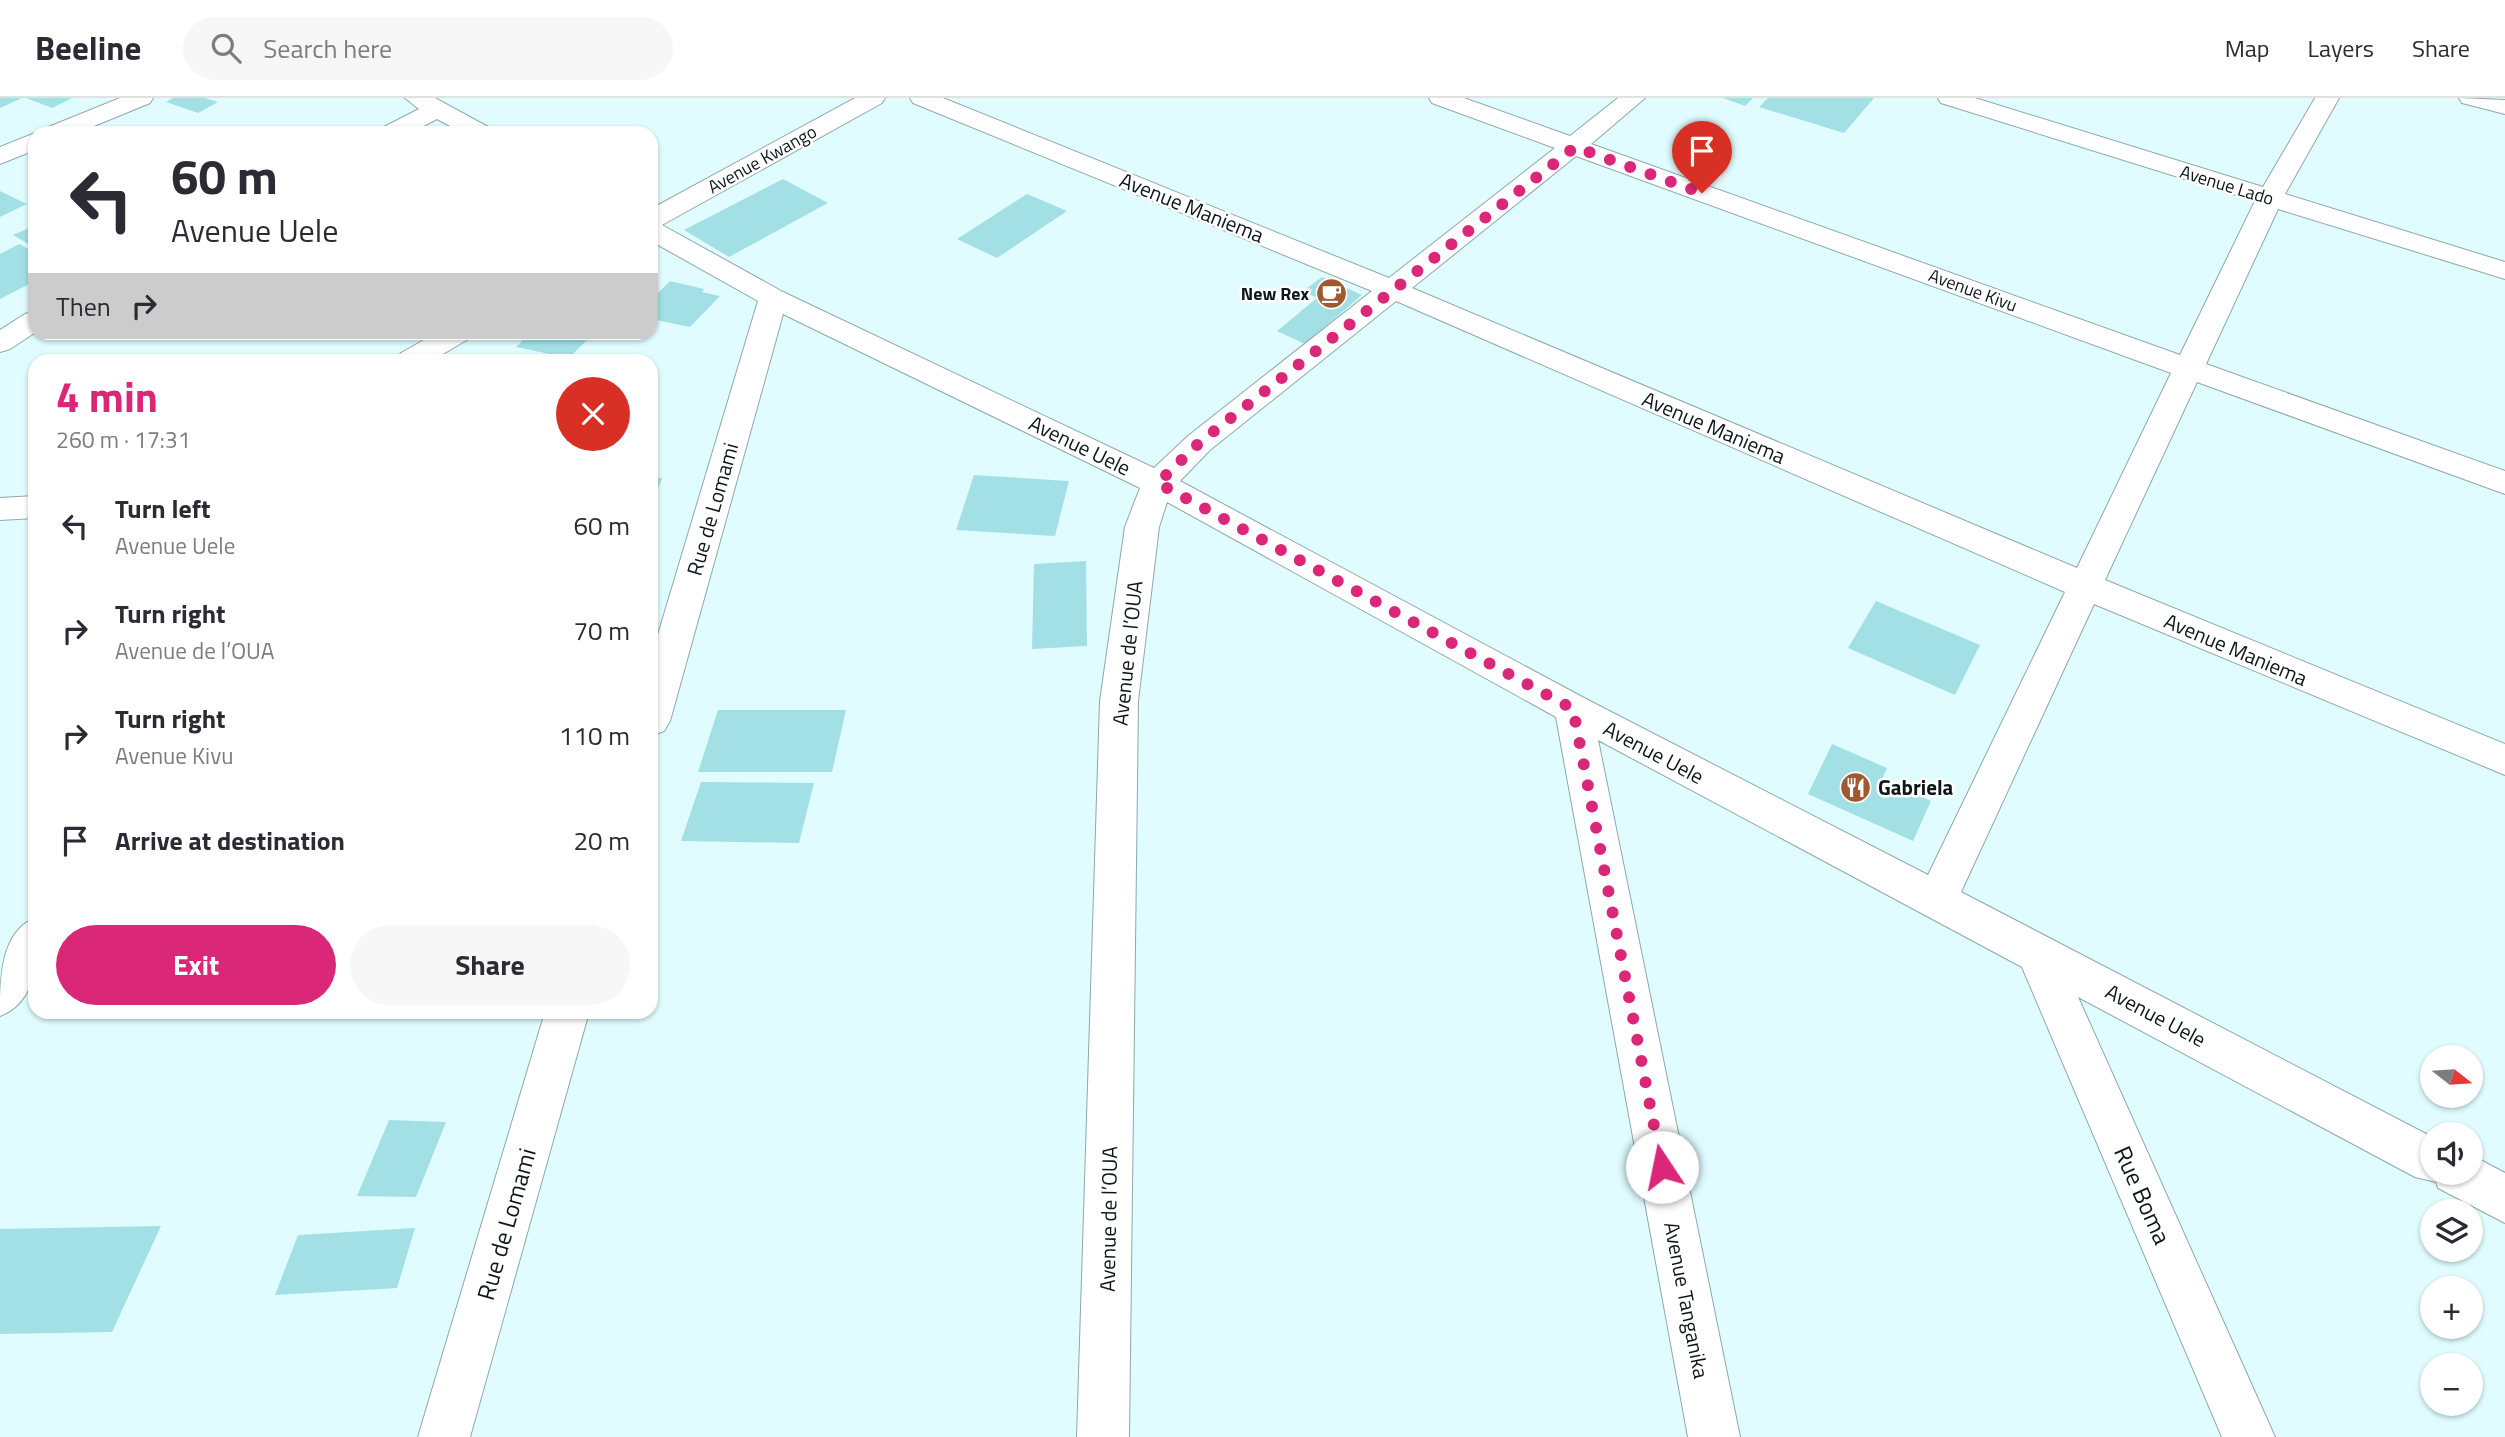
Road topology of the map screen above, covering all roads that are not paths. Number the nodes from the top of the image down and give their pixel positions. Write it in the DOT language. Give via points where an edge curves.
graph roads {
  1 [pos="141,98"];
  2 [pos="873,98"];
  3 [pos="922,98"];
  4 [pos="1441,98"];
  5 [pos="1633,98"];
  6 [pos="1950,98"];
  7 [pos="2327,98"];
  8 [pos="2471,98"];
  9 [pos="428,103"];
  10 [pos="2505,107"];
  11 [pos="72,126"];
  12 [pos="400,126"];
  13 [pos="469,126"];
  14 [pos="28,144"];
  15 [pos="1575,147"];
  16 [pos="0,156"];
  17 [pos="2269,198"];
  18 [pos="658,216"];
  19 [pos="658,234"];
  20 [pos="2505,271"];
  21 [pos="1394,290"];
  22 [pos="773,298"];
  23 [pos="28,325"];
  24 [pos="446,340"];
  25 [pos="0,343"];
  26 [pos="422,354"];
  27 [pos="2188,368"];
  28 [pos="1158,483"];
  29 [pos="2505,483"];
  30 [pos="28,507"];
  31 [pos="0,509"];
  32 [pos="2085,586"];
  33 [pos="658,697"];
  34 [pos="1573,709"];
  35 [pos="2505,760"];
  36 [pos="1936,901"];
  37 [pos="28,948"];
  38 [pos="2037,952"];
  39 [pos="0,996"];
  40 [pos="565,1019"];
  41 [pos="2420,1155"];
  42 [pos="2479,1185"];
  43 [pos="2505,1199"];
  44 [pos="444,1437"];
  45 [pos="1103,1437"];
  46 [pos="1714,1437"];
  47 [pos="2249,1437"];
  1 -- 11 [label="street"];
  2 -- 18 [label="street, Avenue Kwango"];
  3 -- 21 [label="street, Avenue Maniema"];
  4 -- 15 [label="street, Avenue Kivu"];
  5 -- 15 [label="street, Avenue de l’OUA"];
  6 -- 17 [label="street, Avenue Lado"];
  7 -- 17 [label="street"];
  8 -- 10 [label="street"];
  9 -- 12 [label="street"];
  9 -- 13 [label="street"];
  14 -- 16 [label="street"];
  15 -- 21 [label="street, Avenue de l’OUA"];
  15 -- 27 [label="street, Avenue Kivu"];
  17 -- 20 [label="street, Avenue Lado"];
  17 -- 27 [label="street"];
  19 -- 22 [label="street, Avenue Uele"];
  21 -- 28 [label="street, Avenue de l’OUA" via="1199,443"];
  21 -- 32 [label="street, Avenue Maniema"];
  22 -- 28 [label="street, Avenue Uele"];
  22 -- 33 [label="street, Rue de Lomami"];
  23 -- 25 [label="street"];
  24 -- 26 [label="street"];
  27 -- 29 [label="street, Avenue Kivu"];
  27 -- 32 [label="street"];
  28 -- 34 [label="street, Avenue Uele"];
  28 -- 45 [label="street, Avenue de l’OUA" via="1142,527 1119,701"];
  30 -- 31 [label="street"];
  32 -- 35 [label="street, Avenue Maniema"];
  32 -- 36 [label="street"];
  34 -- 36 [label="street, Avenue Uele"];
  34 -- 46 [label="street, Avenue Tanganika"];
  36 -- 38 [label="street, Avenue Uele"];
  37 -- 39 [label="street"];
  38 -- 41 [label="street, Avenue Uele"];
  38 -- 47 [label="street, Rue Boma"];
  40 -- 44 [label="street, Rue de Lomami"];
  42 -- 43 [label="street"];
}
